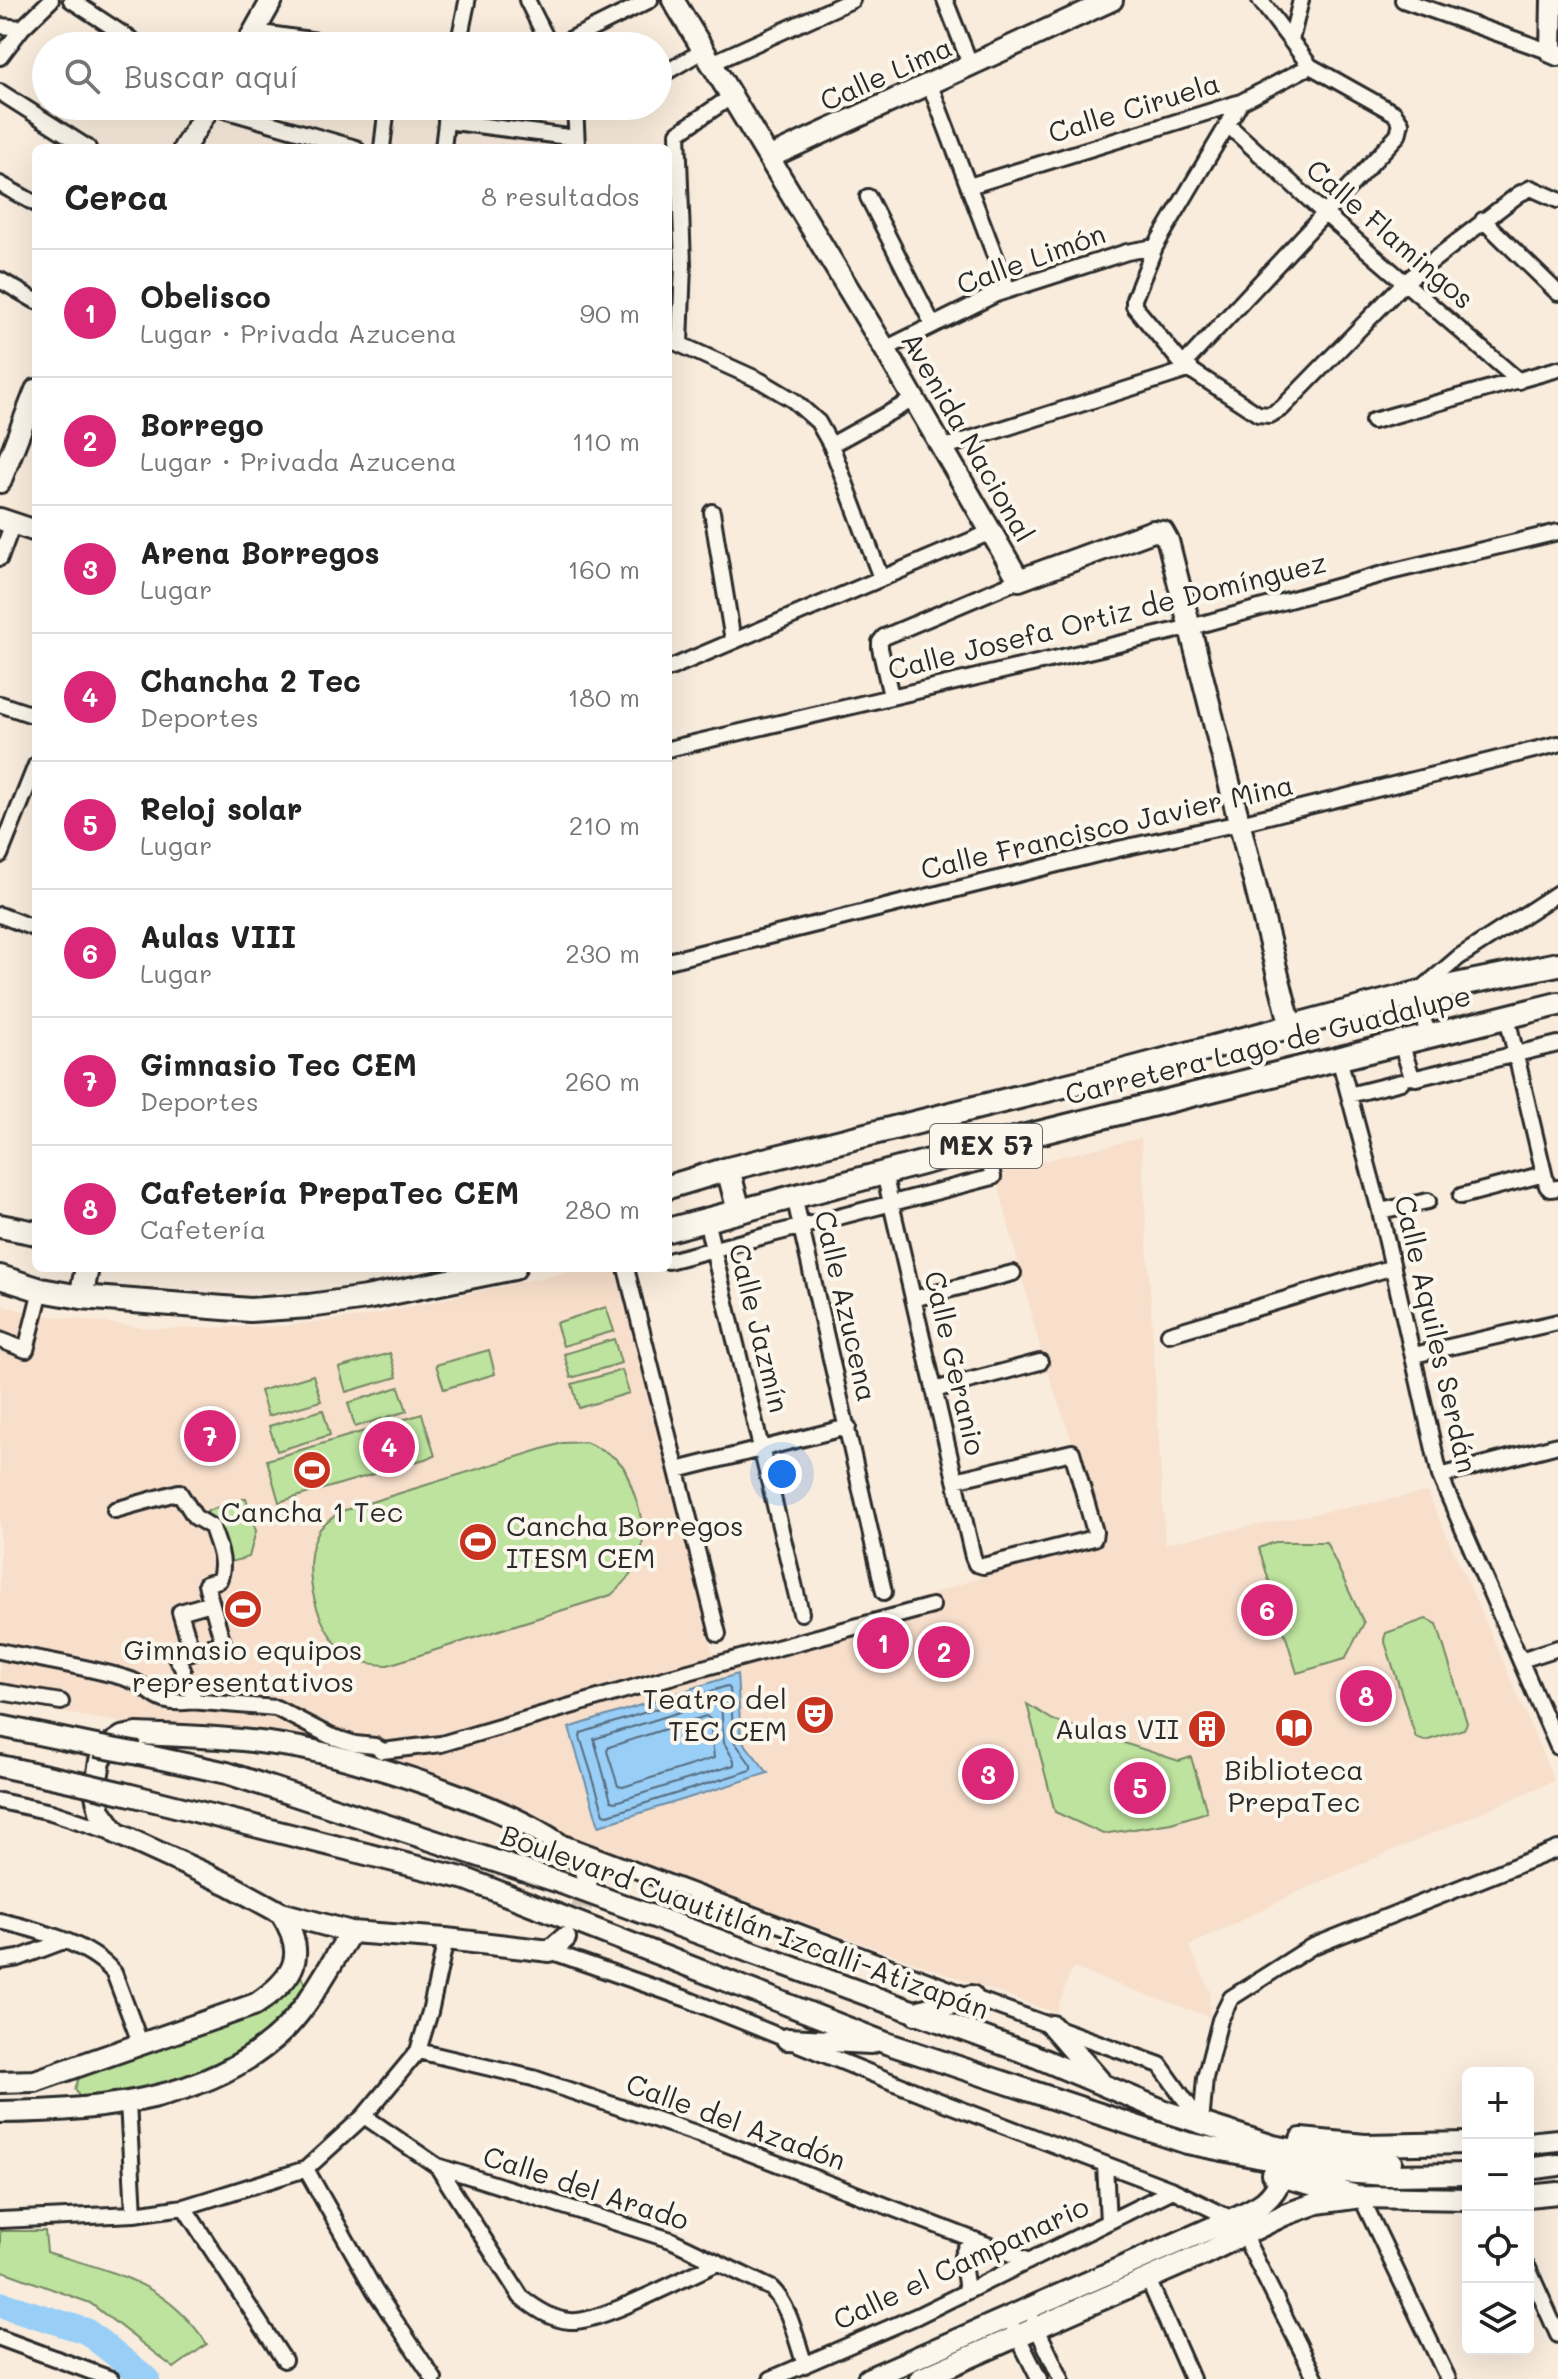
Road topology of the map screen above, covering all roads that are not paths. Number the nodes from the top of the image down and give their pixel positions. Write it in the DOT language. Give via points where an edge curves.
graph roads {
  1 [pos="51,0"];
  2 [pos="71,0"];
  3 [pos="527,0"];
  4 [pos="650,0"];
  5 [pos="673,0"];
  6 [pos="852,0"];
  7 [pos="945,0"];
  8 [pos="1112,0"];
  9 [pos="1260,0"];
  10 [pos="1301,0"];
  11 [pos="1403,0"];
  12 [pos="1552,0"];
  13 [pos="270,1"];
  14 [pos="467,2"];
  15 [pos="0,26"];
  16 [pos="22,28"];
  17 [pos="120,32"];
  18 [pos="254,32"];
  19 [pos="461,32"];
  20 [pos="543,32"];
  21 [pos="585,32"];
  22 [pos="1291,40"];
  23 [pos="1555,54"];
  24 [pos="0,57"];
  25 [pos="708,57"];
  26 [pos="971,66"];
  27 [pos="1310,66"];
  28 [pos="672,71"];
  29 [pos="930,85"];
  30 [pos="0,92"];
  31 [pos="732,96"];
  32 [pos="1241,102"];
  33 [pos="32,112"];
  34 [pos="44,120"];
  35 [pos="201,120"];
  36 [pos="259,120"];
  37 [pos="385,120"];
  38 [pos="446,120"];
  39 [pos="477,120"];
  40 [pos="576,120"];
  41 [pos="1228,125"];
  42 [pos="577,143"];
  43 [pos="82,144"];
  44 [pos="186,144"];
  45 [pos="342,144"];
  46 [pos="382,144"];
  47 [pos="443,144"];
  48 [pos="770,157"];
  49 [pos="0,184"];
  50 [pos="969,186"];
  51 [pos="868,197"];
  52 [pos="1558,200"];
  53 [pos="32,202"];
  54 [pos="1324,213"];
  55 [pos="1483,220"];
  56 [pos="1155,247"];
  57 [pos="0,280"];
  58 [pos="1405,282"];
  59 [pos="1008,290"];
  60 [pos="1558,293"];
  61 [pos="32,299"];
  62 [pos="933,325"];
  63 [pos="674,341"];
  64 [pos="885,349"];
  65 [pos="1187,367"];
  66 [pos="1558,369"];
  67 [pos="1519,381"];
  68 [pos="914,399"];
  69 [pos="32,400"];
  70 [pos="1373,421"];
  71 [pos="831,445"];
  72 [pos="942,448"];
  73 [pos="0,482"];
  74 [pos="712,512"];
  75 [pos="7,521"];
  76 [pos="32,530"];
  77 [pos="991,532"];
  78 [pos="1558,532"];
  79 [pos="0,558"];
  80 [pos="881,578"];
  81 [pos="1019,580"];
  82 [pos="1191,627"];
  83 [pos="733,641"];
  84 [pos="672,667"];
  85 [pos="891,696"];
  86 [pos="0,704"];
  87 [pos="32,715"];
  88 [pos="1558,744"];
  89 [pos="672,748"];
  90 [pos="32,775"];
  91 [pos="1240,823"];
  92 [pos="0,855"];
  93 [pos="1558,893"];
  94 [pos="0,915"];
  95 [pos="32,927"];
  96 [pos="672,960"];
  97 [pos="1558,964"];
  98 [pos="1417,993"];
  99 [pos="1558,1004"];
  100 [pos="1507,1017"];
  101 [pos="1291,1027"];
  102 [pos="1428,1036"];
  103 [pos="1401,1043"];
  104 [pos="1558,1044"];
  105 [pos="1516,1054"];
  106 [pos="1339,1058"];
  107 [pos="1401,1082"];
  108 [pos="1349,1095"];
  109 [pos="986,1146"];
  110 [pos="728,1169"];
  111 [pos="884,1173"];
  112 [pos="1544,1174"];
  113 [pos="672,1182"];
  114 [pos="1558,1188"];
  115 [pos="794,1196"];
  116 [pos="1461,1196"];
  117 [pos="1428,1201"];
  118 [pos="891,1204"];
  119 [pos="739,1211"];
  120 [pos="1380,1211"];
  121 [pos="706,1220"];
  122 [pos="0,1226"];
  123 [pos="801,1227"];
  124 [pos="672,1229"];
  125 [pos="32,1232"];
  126 [pos="714,1249"];
  127 [pos="672,1260"];
  128 [pos="1393,1267"];
  129 [pos="86,1272"];
  130 [pos="494,1272"];
  131 [pos="627,1272"];
  132 [pos="1013,1273"];
  133 [pos="0,1277"];
  134 [pos="41,1290"];
  135 [pos="81,1297"];
  136 [pos="913,1299"];
  137 [pos="1558,1322"];
  138 [pos="1169,1334"];
  139 [pos="0,1340"];
  140 [pos="1414,1355"];
  141 [pos="1040,1362"];
  142 [pos="934,1390"];
  143 [pos="848,1427"];
  144 [pos="1558,1445"];
  145 [pos="762,1449"];
  146 [pos="677,1470"];
  147 [pos="1440,1476"];
  148 [pos="955,1480"];
  149 [pos="115,1510"];
  150 [pos="884,1592"];
  151 [pos="211,1603"];
  152 [pos="932,1606"];
  153 [pos="801,1613"];
  154 [pos="718,1634"];
  155 [pos="1558,1648"];
  156 [pos="0,1651"];
  157 [pos="192,1652"];
  158 [pos="1521,1660"];
  159 [pos="0,1692"];
  160 [pos="190,1701"];
  161 [pos="61,1702"];
  162 [pos="0,1726"];
  163 [pos="1558,1747"];
  164 [pos="0,1766"];
  165 [pos="0,1801"];
  166 [pos="386,1825"];
  167 [pos="116,1833"];
  168 [pos="543,1836"];
  169 [pos="1558,1849"];
  170 [pos="371,1854"];
  171 [pos="587,1881"];
  172 [pos="281,1913"];
  173 [pos="0,1921"];
  174 [pos="351,1932"];
  175 [pos="446,1939"];
  176 [pos="64,1941"];
  177 [pos="558,1944"];
  178 [pos="0,1961"];
  179 [pos="291,1972"];
  180 [pos="315,1987"];
  181 [pos="971,1997"];
  182 [pos="916,2013"];
  183 [pos="1052,2026"];
  184 [pos="787,2039"];
  185 [pos="886,2043"];
  186 [pos="141,2045"];
  187 [pos="418,2051"];
  188 [pos="79,2066"];
  189 [pos="0,2082"];
  190 [pos="1102,2083"];
  191 [pos="1143,2100"];
  192 [pos="128,2102"];
  193 [pos="80,2107"];
  194 [pos="1196,2110"];
  195 [pos="0,2112"];
  196 [pos="364,2116"];
  197 [pos="1558,2140"];
  198 [pos="1534,2142"];
  199 [pos="1462,2143"];
  200 [pos="1558,2151"];
  201 [pos="1534,2154"];
  202 [pos="1462,2160"];
  203 [pos="1275,2161"];
  204 [pos="1105,2164"];
  205 [pos="1558,2165"];
  206 [pos="437,2166"];
  207 [pos="1534,2168"];
  208 [pos="306,2169"];
  209 [pos="1462,2174"];
  210 [pos="1173,2190"];
  211 [pos="1558,2193"];
  212 [pos="1534,2195"];
  213 [pos="1361,2197"];
  214 [pos="1462,2199"];
  215 [pos="184,2207"];
  216 [pos="134,2214"];
  217 [pos="0,2220"];
  218 [pos="1108,2222"];
  219 [pos="1238,2226"];
  220 [pos="970,2238"];
  221 [pos="1029,2261"];
  222 [pos="718,2263"];
  223 [pos="1148,2279"];
  224 [pos="1534,2281"];
  225 [pos="967,2291"];
  226 [pos="1023,2323"];
  227 [pos="1558,2335"];
  228 [pos="0,2338"];
  229 [pos="284,2360"];
  230 [pos="805,2365"];
  231 [pos="877,2377"];
  232 [pos="111,2379"];
  233 [pos="434,2379"];
  234 [pos="771,2379"];
  235 [pos="920,2379"];
  236 [pos="1039,2379"];
  237 [pos="1061,2379"];
  238 [pos="1192,2379"];
  239 [pos="1316,2379"];
  240 [pos="1448,2379"];
  1 -- 16 [label="street"];
  2 -- 17 [label="street"];
  3 -- 20 [label="street"];
  4 -- 21 [label="street"];
  5 -- 25 [label="street, Avenida Nacional"];
  6 -- 25 [label="street"];
  7 -- 26 [label="street"];
  8 -- 26 [label="street, Calle Lima"];
  9 -- 22 [label="street"];
  10 -- 22 [label="street"];
  11 -- 23 [label="street"];
  12 -- 23 [label="street"];
  13 -- 18 [label="street"];
  14 -- 19 [label="street"];
  15 -- 16 [label="street"];
  16 -- 24 [label="street"];
  22 -- 27 [label="street"];
  25 -- 28 [label="street"];
  25 -- 31 [label="street, Avenida Nacional"];
  26 -- 29 [label="street, Calle Lima"];
  27 -- 32 [label="street, Calle Ciruela"];
  27 -- 54 [label="street" via="1394,113 1401,123 1398,135"];
  29 -- 48 [label="street, Calle Lima"];
  29 -- 50 [label="street"];
  30 -- 33 [label="street"];
  31 -- 48 [label="street, Avenida Nacional"];
  31 -- 63 [label="street" via="678,133 683,264"];
  32 -- 41 [label="street"];
  32 -- 50 [label="street, Calle Ciruela"];
  34 -- 43 [label="street"];
  35 -- 44 [label="street"];
  36 -- 45 [label="street"];
  37 -- 46 [label="street"];
  38 -- 47 [label="street"];
  39 -- 42 [label="street"];
  40 -- 42 [label="street"];
  41 -- 54 [label="street, Calle Flamingos"];
  41 -- 56 [label="street"];
  48 -- 64 [label="street, Avenida Nacional"];
  49 -- 53 [label="street"];
  50 -- 59 [label="street"];
  51 -- 62 [label="street"];
  52 -- 55 [label="street" via="1531,188"];
  54 -- 58 [label="street, Calle Flamingos"];
  54 -- 65 [label="street"];
  55 -- 58 [label="street"];
  55 -- 60 [label="street"];
  56 -- 59 [label="street, Calle Limón"];
  56 -- 65 [label="street" via="1134,306"];
  57 -- 61 [label="street"];
  58 -- 65 [label="street" via="1270,415 1258,414"];
  58 -- 67 [label="street, Calle Flamingos"];
  59 -- 62 [label="street, Calle Limón"];
  62 -- 64 [label="street, Calle Limón"];
  63 -- 71 [label="street" via="793,400 818,422"];
  64 -- 68 [label="street, Avenida Nacional"];
  65 -- 72 [label="street"];
  66 -- 67 [label="street"];
  67 -- 70 [label="street"];
  68 -- 71 [label="street"];
  68 -- 72 [label="street, Avenida Nacional"];
  69 -- 73 [label="street"];
  71 -- 80 [label="street"];
  72 -- 77 [label="street, Avenida Nacional"];
  74 -- 83 [label="street"];
  75 -- 76 [label="street"];
  75 -- 79 [label="street"];
  77 -- 80 [label="street"];
  77 -- 81 [label="street, Avenida Nacional"];
  78 -- 82 [label="street, Calle Josefa Ortiz de Domínguez"];
  80 -- 83 [label="street"];
  81 -- 82 [label="street, Avenida Nacional" via="1153,531 1163,532"];
  81 -- 85 [label="street" via="884,637 880,648"];
  82 -- 85 [label="street, Calle Josefa Ortiz de Domínguez"];
  82 -- 91 [label="street, Avenida Nacional"];
  83 -- 84 [label="street"];
  85 -- 89 [label="street, Calle Josefa Ortiz de Domínguez"];
  86 -- 87 [label="street"];
  88 -- 91 [label="street, Calle Francisco Javier Mina"];
  90 -- 92 [label="street"];
  91 -- 96 [label="street, Calle Francisco Javier Mina"];
  91 -- 101 [label="street, Avenida Nacional"];
  93 -- 98 [label="street" via="1459,957"];
  94 -- 95 [label="street"];
  97 -- 98 [label="main road, Carretera Lago de Guadalupe / MEX 57"];
  98 -- 101 [label="main road, Carretera Lago de Guadalupe / MEX 57"];
  98 -- 102 [label="street"];
  99 -- 100 [label="main road, Carretera Lago de Guadalupe / MEX 57"];
  100 -- 102 [label="main road, Carretera Lago de Guadalupe / MEX 57"];
  100 -- 105 [label="street"];
  101 -- 110 [label="main road, Carretera Lago de Guadalupe / MEX 57"];
  102 -- 103 [label="main road, Carretera Lago de Guadalupe / MEX 57"];
  103 -- 105 [label="street" via="1409,1073 1416,1078"];
  103 -- 106 [label="main road, Carretera Lago de Guadalupe / MEX 57"];
  104 -- 105 [label="street"];
  105 -- 112 [label="street"];
  106 -- 108 [label="street, Calle Aquiles Serdán"];
  106 -- 109 [label="main road, Carretera Lago de Guadalupe / MEX 57"];
  107 -- 108 [label="street"];
  108 -- 120 [label="street, Calle Aquiles Serdán"];
  109 -- 111 [label="main road, Carretera Lago de Guadalupe / MEX 57"];
  109 -- 118 [label="street" via="993,1177"];
  110 -- 113 [label="main road, Carretera Lago de Guadalupe / MEX 57"];
  110 -- 119 [label="main road"];
  111 -- 115 [label="main road, Carretera Lago de Guadalupe / MEX 57"];
  111 -- 118 [label="street, Calle Geranio"];
  112 -- 114 [label="street" via="1550,1189"];
  112 -- 116 [label="street"];
  115 -- 119 [label="main road, Carretera Lago de Guadalupe / MEX 57"];
  115 -- 123 [label="street, Calle Azucena"];
  117 -- 120 [label="street"];
  118 -- 123 [label="street"];
  118 -- 136 [label="street, Calle Geranio"];
  119 -- 121 [label="main road, Carretera Lago de Guadalupe / MEX 57"];
  120 -- 128 [label="street, Calle Aquiles Serdán"];
  121 -- 124 [label="main road, Carretera Lago de Guadalupe / MEX 57"];
  121 -- 126 [label="street, Calle Jazmín"];
  122 -- 125 [label="main road"];
  123 -- 126 [label="street"];
  123 -- 143 [label="street, Calle Azucena"];
  126 -- 127 [label="street"];
  126 -- 145 [label="street, Calle Jazmín"];
  128 -- 138 [label="street"];
  128 -- 140 [label="street, Calle Aquiles Serdán"];
  129 -- 135 [label="main road"];
  130 -- 135 [label="main road" via="366,1298 250,1310"];
  131 -- 146 [label="street"];
  132 -- 136 [label="street"];
  133 -- 134 [label="main road"];
  134 -- 135 [label="main road"];
  134 -- 139 [label="street" via="26,1350"];
  136 -- 142 [label="street, Calle Geranio"];
  137 -- 140 [label="street"];
  140 -- 147 [label="street, Calle Aquiles Serdán"];
  141 -- 142 [label="street"];
  142 -- 148 [label="street, Calle Geranio"];
  143 -- 145 [label="street"];
  143 -- 150 [label="street, Calle Azucena"];
  144 -- 147 [label="street"];
  145 -- 146 [label="street"];
  145 -- 153 [label="street, Calle Jazmín"];
  146 -- 154 [label="street"];
  147 -- 158 [label="street, Calle Aquiles Serdán"];
  148 -- 148 [label="street, Calle Geranio" via="976,1564 1094,1538 1072,1452"];
  149 -- 151 [label="street" via="179,1492 195,1517 212,1527 222,1562 219,1580 206,1584"];
  151 -- 157 [label="street" via="223,1643"];
  151 -- 157 [label="street" via="180,1612"];
  152 -- 160 [label="street" via="441,1744 382,1751 330,1736 276,1708"];
  155 -- 158 [label="street"];
  156 -- 160 [label="street" via="129,1678 157,1699"];
  157 -- 160 [label="street" via="176,1657 182,1681 192,1691"];
  158 -- 163 [label="street, Calle Aquiles Serdán"];
  159 -- 161 [label="street"];
  162 -- 166 [label="street, Boulevard Cuautitlán Izcalli-Atizapán, bridge" via="227,1773"];
  164 -- 170 [label="street, Boulevard Cuautitlán Izcalli-Atizapán, bridge"];
  165 -- 167 [label="street"];
  166 -- 170 [label="street" via="368,1828"];
  166 -- 182 [label="street, Boulevard Cuautitlán Izcalli-Atizapán" via="559,1882"];
  167 -- 168 [label="street" via="100,1811 95,1791 100,1761 110,1745 137,1734 299,1747 469,1797"];
  167 -- 172 [label="street"];
  168 -- 171 [label="street" via="585,1867"];
  168 -- 181 [label="street"];
  169 -- 194 [label="street" via="1311,1947 1231,1998"];
  170 -- 185 [label="street, Boulevard Cuautitlán Izcalli-Atizapán" via="466,1879"];
  172 -- 174 [label="street"];
  172 -- 179 [label="street" via="294,1933"];
  173 -- 176 [label="street"];
  174 -- 175 [label="street"];
  174 -- 180 [label="street"];
  175 -- 177 [label="street"];
  175 -- 187 [label="street"];
  176 -- 178 [label="street"];
  176 -- 186 [label="street" via="106,1963 114,1973"];
  177 -- 184 [label="street"];
  179 -- 180 [label="street" via="305,1974"];
  179 -- 186 [label="street" via="256,2004"];
  180 -- 192 [label="street" via="287,2026 250,2058 195,2086"];
  181 -- 182 [label="main road"];
  181 -- 183 [label="street"];
  182 -- 190 [label="street, Boulevard Cuautitlán Izcalli-Atizapán"];
  183 -- 190 [label="street"];
  183 -- 194 [label="street" via="1160,2065"];
  184 -- 185 [label="street"];
  184 -- 204 [label="street"];
  185 -- 203 [label="street, Boulevard Cuautitlán Izcalli-Atizapán" via="1187,2143 1208,2160"];
  186 -- 188 [label="street"];
  187 -- 196 [label="street"];
  187 -- 220 [label="street, Calle del Azadón" via="533,2078 719,2141"];
  188 -- 189 [label="street" via="35,2081"];
  188 -- 193 [label="street" via="69,2092"];
  190 -- 191 [label="street, Boulevard Cuautitlán Izcalli-Atizapán"];
  191 -- 194 [label="street" via="1164,2099"];
  191 -- 203 [label="street, Boulevard Cuautitlán Izcalli-Atizapán"];
  192 -- 193 [label="street"];
  192 -- 216 [label="street"];
  193 -- 195 [label="street"];
  194 -- 199 [label="street" via="1285,2137 1365,2145"];
  196 -- 206 [label="street, Calle del Arado"];
  196 -- 208 [label="street"];
  197 -- 198 [label="street"];
  200 -- 201 [label="street"];
  202 -- 203 [label="street, Boulevard Cuautitlán Izcalli-Atizapán"];
  203 -- 209 [label="street, Boulevard Cuautitlán Izcalli-Atizapán" via="1328,2171"];
  203 -- 213 [label="street"];
  203 -- 219 [label="street" via="1275,2192"];
  204 -- 210 [label="street"];
  204 -- 218 [label="street"];
  205 -- 207 [label="street"];
  206 -- 222 [label="street, Calle del Arado" via="671,2240"];
  206 -- 222 [label="street, Calle del Arado" via="521,2297 566,2321 590,2320"];
  208 -- 215 [label="street"];
  208 -- 233 [label="street" via="375,2291"];
  210 -- 218 [label="street, Calle el Campanario"];
  210 -- 219 [label="street"];
  211 -- 212 [label="street"];
  213 -- 214 [label="street"];
  213 -- 219 [label="street" via="1317,2203"];
  213 -- 240 [label="street"];
  215 -- 216 [label="street"];
  215 -- 229 [label="street"];
  216 -- 217 [label="street"];
  218 -- 221 [label="street, Calle el Campanario"];
  219 -- 223 [label="street"];
  219 -- 226 [label="street"];
  219 -- 239 [label="street"];
  220 -- 221 [label="street, Calle del Azadón"];
  220 -- 225 [label="street" via="962,2256"];
  221 -- 225 [label="street, Calle el Campanario"];
  222 -- 230 [label="street, Calle del Arado" via="778,2295"];
  223 -- 226 [label="street"];
  223 -- 238 [label="street"];
  224 -- 227 [label="street"];
  225 -- 230 [label="street, Calle el Campanario"];
  226 -- 231 [label="street"];
  226 -- 235 [label="street"];
  226 -- 236 [label="street"];
  226 -- 237 [label="street"];
  228 -- 232 [label="street"];
  230 -- 234 [label="street, Calle el Campanario"];
}
